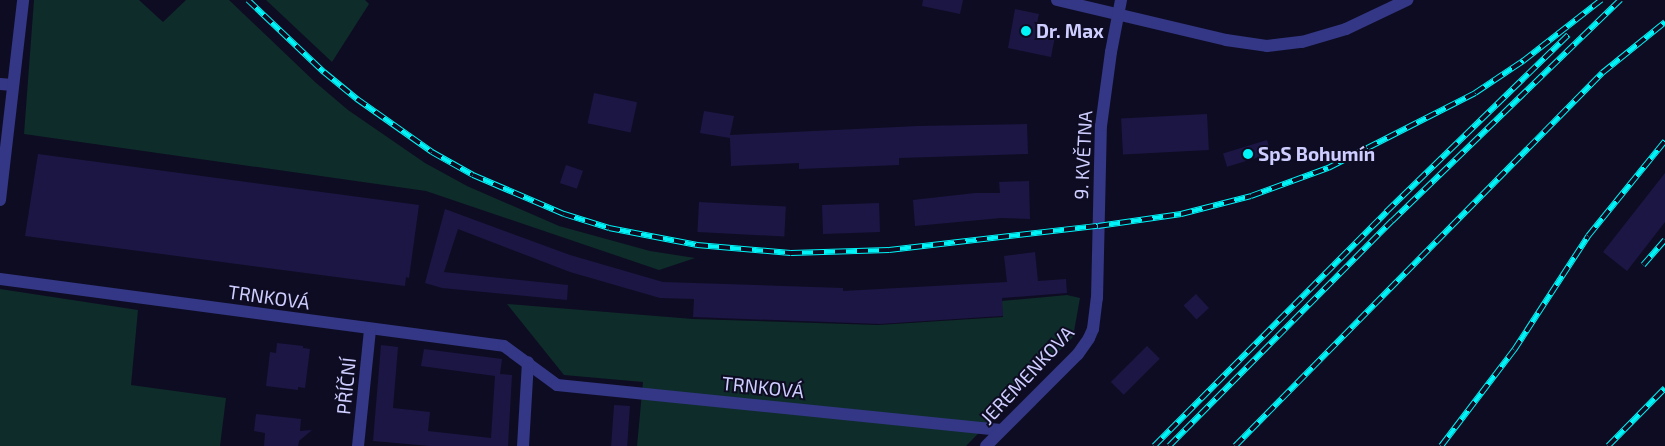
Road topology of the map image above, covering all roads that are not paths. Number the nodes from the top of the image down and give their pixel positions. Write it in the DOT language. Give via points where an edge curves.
graph roads {
  1 [pos="22,0"];
  2 [pos="1056,0"];
  3 [pos="1121,0"];
  4 [pos="1406,0"];
  5 [pos="1118,14"];
  6 [pos="6,84"];
  7 [pos="0,200"];
  8 [pos="0,279"];
  9 [pos="1097,298"];
  10 [pos="370,330"];
  11 [pos="528,362"];
  12 [pos="1001,430"];
  13 [pos="358,446"];
  14 [pos="523,446"];
  15 [pos="986,446"];
  1 -- 6 [label="street"];
  2 -- 5 [label="street"];
  3 -- 5 [label="street, 9. KVĚTNA"];
  4 -- 5 [label="street" via="1346,29 1283,46 1235,42"];
  5 -- 9 [label="street, 9. KVĚTNA" via="1101,126"];
  6 -- 7 [label="street"];
  8 -- 10 [label="street, TRNKOVÁ"];
  9 -- 12 [label="street, JEREMENKOVA" via="1093,329 1085,346"];
  10 -- 11 [label="street, TRNKOVÁ" via="504,346"];
  10 -- 13 [label="street, PŘÍČNÍ"];
  11 -- 12 [label="street, TRNKOVÁ" via="557,385"];
  11 -- 14 [label="street"];
  12 -- 15 [label="street, JEREMENKOVA"];
}
